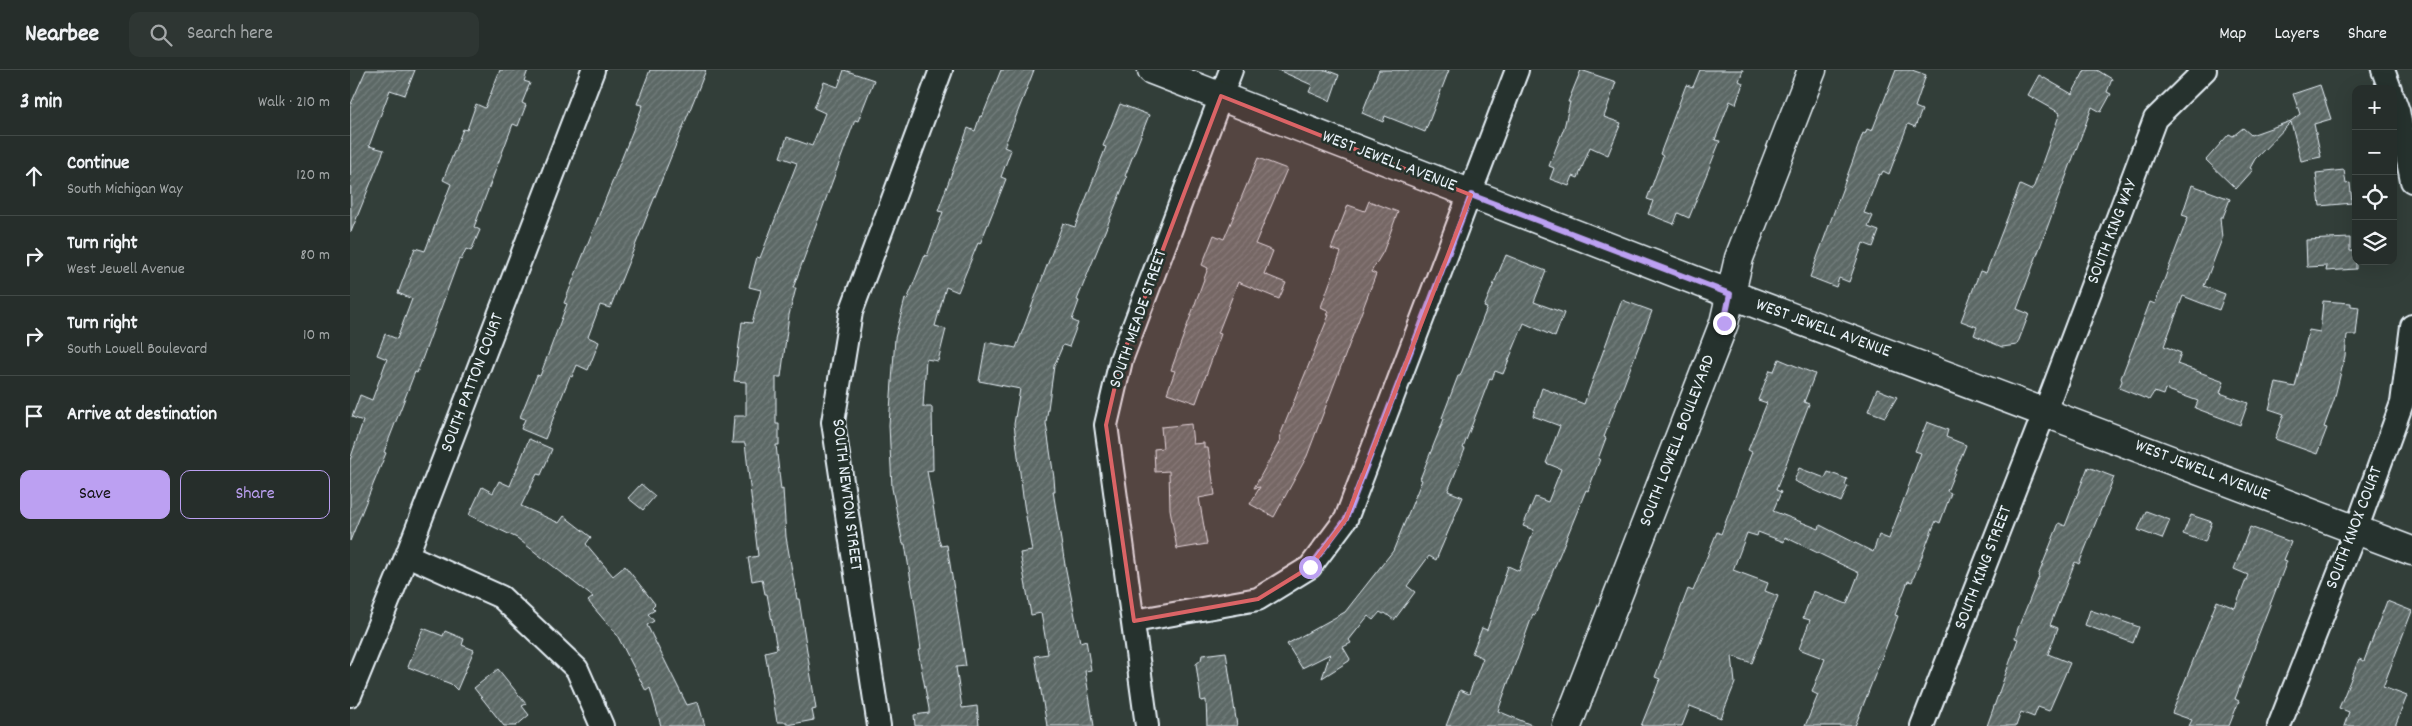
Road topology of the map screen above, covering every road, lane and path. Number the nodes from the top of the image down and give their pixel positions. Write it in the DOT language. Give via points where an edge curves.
graph roads {
  1 [pos="593,70"];
  2 [pos="941,70"];
  3 [pos="1152,70"];
  4 [pos="1230,70"];
  5 [pos="1517,70"];
  6 [pos="1812,70"];
  7 [pos="2205,70"];
  8 [pos="2383,70"];
  9 [pos="2389,85"];
  10 [pos="1221,96"];
  11 [pos="2397,108"];
  12 [pos="2412,181"];
  13 [pos="1471,195"];
  14 [pos="1730,294"];
  15 [pos="2412,326"];
  16 [pos="2045,411"];
  17 [pos="2356,530"];
  18 [pos="2412,551"];
  19 [pos="407,555"];
  20 [pos="1134,621"];
  21 [pos="350,695"];
  22 [pos="602,726"];
  23 [pos="879,726"];
  24 [pos="1147,726"];
  25 [pos="1567,726"];
  26 [pos="1922,726"];
  27 [pos="2279,726"];
  1 -- 19 [label="street, SOUTH PATTON COURT"];
  2 -- 23 [label="street, SOUTH NEWTON STREET" via="851,312 833,422"];
  3 -- 10 [label="main road, WEST JEWELL AVENUE"];
  4 -- 10 [label="street, SOUTH MEADE STREET"];
  5 -- 13 [label="street"];
  6 -- 14 [label="main road, SOUTH LOWELL BOULEVARD" via="1739,258"];
  7 -- 16 [label="street, SOUTH KING WAY" via="2155,119"];
  8 -- 9 [label="street"];
  10 -- 13 [label="main road, WEST JEWELL AVENUE"];
  10 -- 20 [label="street, SOUTH MEADE STREET" via="1121,360 1106,425"];
  11 -- 12 [label="street"];
  13 -- 14 [label="main road, WEST JEWELL AVENUE"];
  13 -- 20 [label="street" via="1346,519 1310,567 1258,598"];
  14 -- 16 [label="main road, WEST JEWELL AVENUE"];
  14 -- 25 [label="main road, SOUTH LOWELL BOULEVARD" via="1724,323"];
  15 -- 17 [label="street, SOUTH KNOX COURT" via="2402,403"];
  16 -- 17 [label="main road, WEST JEWELL AVENUE"];
  16 -- 26 [label="street, SOUTH KING STREET"];
  17 -- 18 [label="main road, WEST JEWELL AVENUE"];
  17 -- 27 [label="street, SOUTH KNOX COURT"];
  19 -- 21 [label="street, SOUTH PATTON COURT"];
  19 -- 22 [label="street" via="501,597 577,669"];
  20 -- 24 [label="street, SOUTH MEADE STREET"];
}
